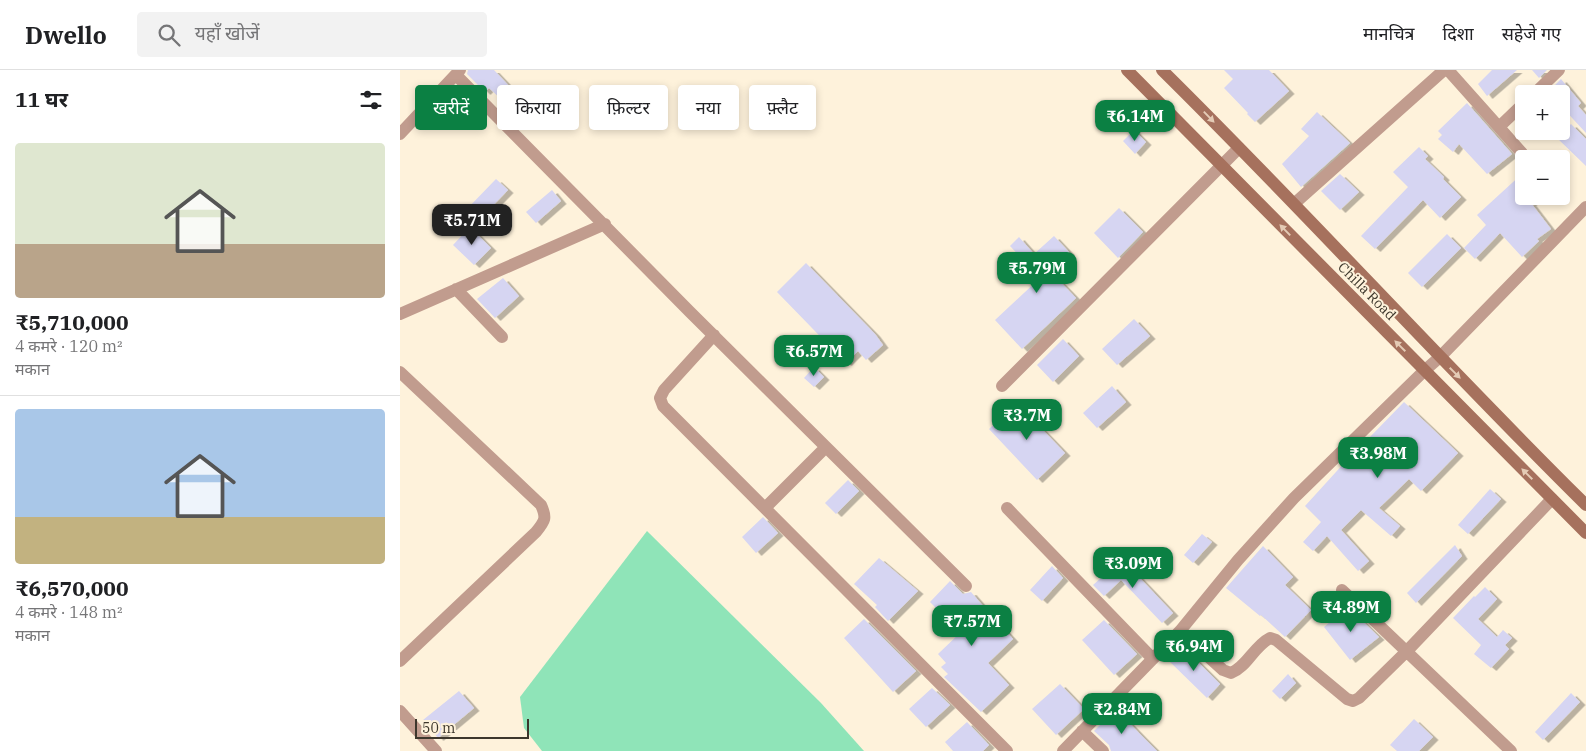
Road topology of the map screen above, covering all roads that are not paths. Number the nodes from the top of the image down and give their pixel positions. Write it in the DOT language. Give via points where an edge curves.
graph roads {
  1 [pos="1127,70"];
  2 [pos="1162,70"];
  3 [pos="1444,70"];
  4 [pos="1448,70"];
  5 [pos="1559,70"];
  6 [pos="458,73"];
  7 [pos="1543,85"];
  8 [pos="1515,112"];
  9 [pos="1499,127"];
  10 [pos="400,134"];
  11 [pos="1239,148"];
  12 [pos="1519,150"];
  13 [pos="1222,166"];
  14 [pos="1295,203"];
  15 [pos="1586,207"];
  16 [pos="605,224"];
  17 [pos="456,289"];
  18 [pos="400,314"];
  19 [pos="714,335"];
  20 [pos="502,337"];
  21 [pos="1440,357"];
  22 [pos="1424,370"];
  23 [pos="400,372"];
  24 [pos="1002,386"];
  25 [pos="826,447"];
  26 [pos="1552,499"];
  27 [pos="1586,505"];
  28 [pos="765,508"];
  29 [pos="1008,508"];
  30 [pos="1586,533"];
  31 [pos="966,586"];
  32 [pos="1342,590"];
  33 [pos="1180,631"];
  34 [pos="1406,652"];
  35 [pos="1153,659"];
  36 [pos="400,662"];
  37 [pos="400,710"];
  38 [pos="1082,731"];
  39 [pos="436,751"];
  40 [pos="1007,751"];
  41 [pos="1063,751"];
  42 [pos="1103,751"];
  43 [pos="1511,751"];
  1 -- 13 [label="main road, Chilla Road"];
  2 -- 11 [label="main road, Chilla Road, one-way"];
  3 -- 14 [label="street"];
  4 -- 9 [label="street"];
  5 -- 7 [label="street"];
  6 -- 10 [label="street"];
  6 -- 16 [label="street"];
  8 -- 9 [label="street"];
  9 -- 12 [label="street"];
  11 -- 13 [label="street"];
  11 -- 14 [label="main road, Chilla Road"];
  22 -- 13 [label="main road, Chilla Road, one-way"];
  13 -- 24 [label="street"];
  14 -- 21 [label="main road, Chilla Road"];
  15 -- 21 [label="street"];
  16 -- 17 [label="street"];
  16 -- 19 [label="street"];
  17 -- 18 [label="street"];
  17 -- 20 [label="street"];
  19 -- 25 [label="street"];
  19 -- 28 [label="street" via="660,398 663,406"];
  21 -- 22 [label="street"];
  21 -- 27 [label="main road, Chilla Road, one-way"];
  26 -- 22 [label="main road, Chilla Road, one-way"];
  22 -- 33 [label="street" via="1294,498"];
  23 -- 36 [label="street" via="540,505 545,514 544,522 536,532"];
  25 -- 28 [label="street"];
  25 -- 31 [label="street"];
  26 -- 30 [label="main road, Chilla Road"];
  26 -- 34 [label="street"];
  28 -- 40 [label="street"];
  29 -- 35 [label="street"];
  32 -- 34 [label="street"];
  33 -- 34 [label="street" via="1230,673 1237,671 1263,642 1270,638 1276,640 1347,699 1354,701"];
  33 -- 35 [label="street"];
  34 -- 43 [label="street"];
  35 -- 38 [label="street"];
  37 -- 39 [label="street"];
  38 -- 41 [label="street"];
  38 -- 42 [label="street"];
}
